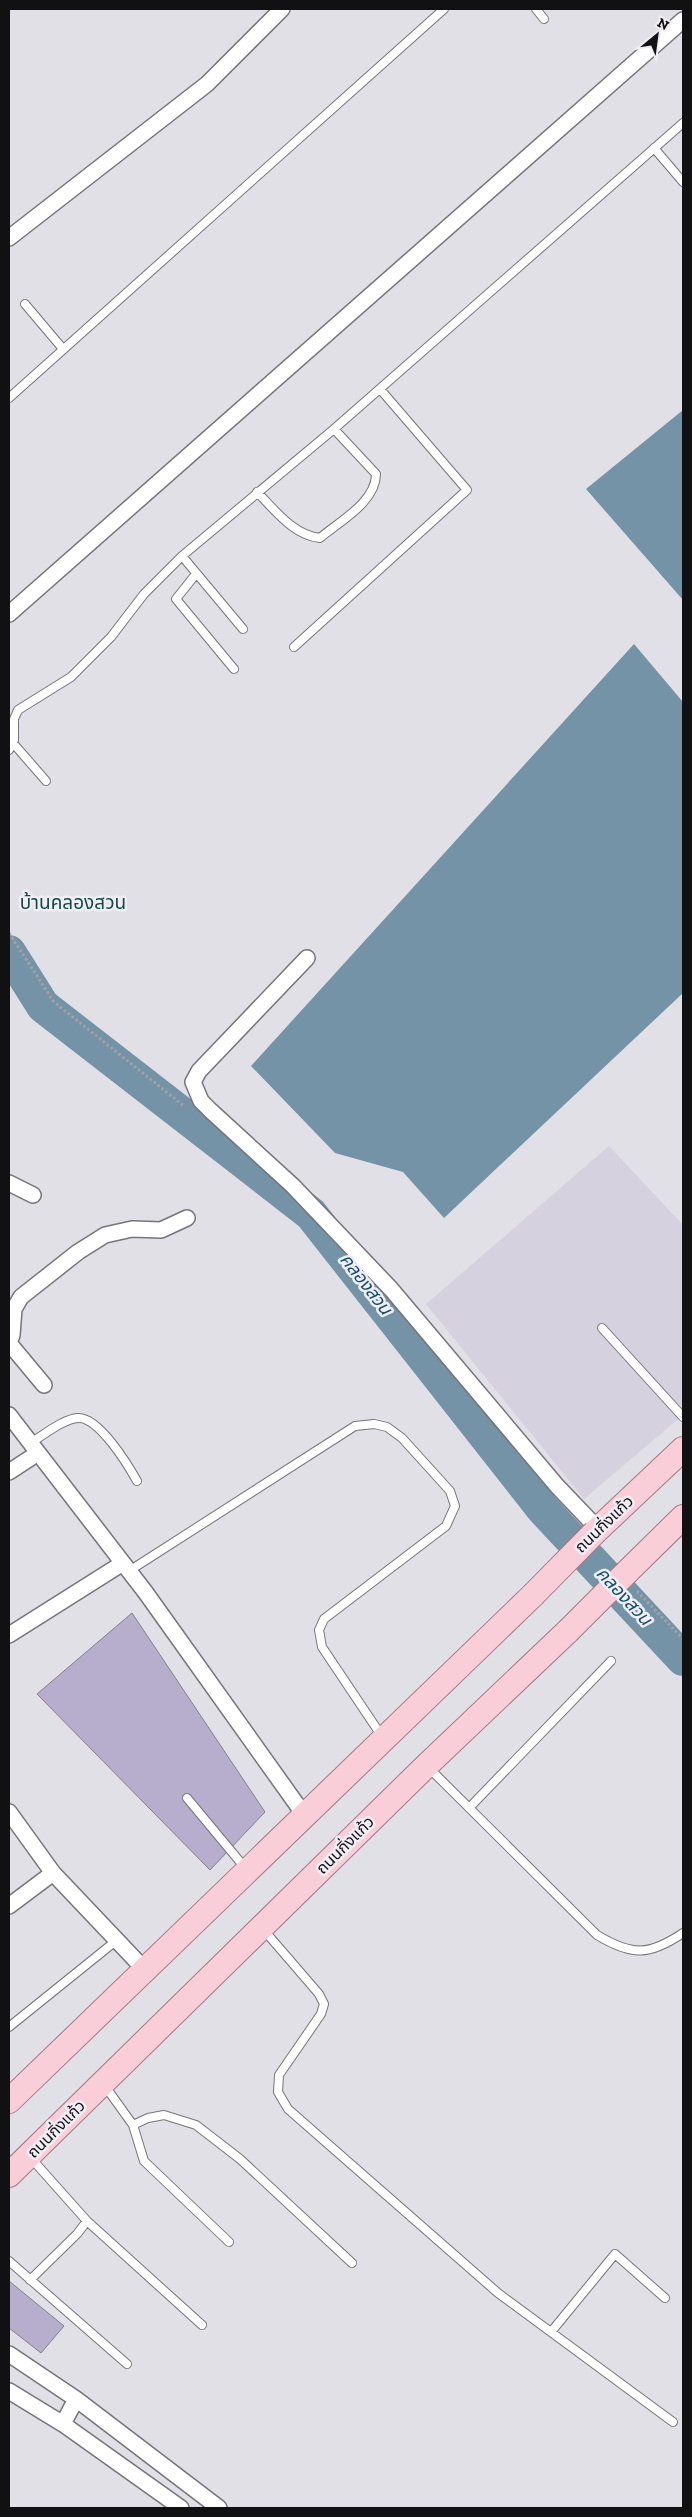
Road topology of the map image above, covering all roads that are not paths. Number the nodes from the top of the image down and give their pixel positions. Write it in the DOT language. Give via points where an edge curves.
graph roads {
  1 [pos="282,9"];
  2 [pos="444,9"];
  3 [pos="536,9"];
  4 [pos="544,19"];
  5 [pos="683,20"];
  6 [pos="683,123"];
  7 [pos="654,148"];
  8 [pos="683,182"];
  9 [pos="9,238"];
  10 [pos="25,304"];
  11 [pos="63,349"];
  12 [pos="380,389"];
  13 [pos="9,398"];
  14 [pos="334,429"];
  15 [pos="257,492"];
  16 [pos="182,556"];
  17 [pos="196,574"];
  18 [pos="9,614"];
  19 [pos="242,629"];
  20 [pos="294,647"];
  21 [pos="234,669"];
  22 [pos="11,746"];
  23 [pos="46,781"];
  24 [pos="308,958"];
  25 [pos="9,1183"];
  26 [pos="33,1195"];
  27 [pos="187,1218"];
  28 [pos="11,1317"];
  29 [pos="602,1328"];
  30 [pos="9,1343"];
  31 [pos="44,1385"];
  32 [pos="9,1415"];
  33 [pos="683,1417"];
  34 [pos="34,1448"];
  35 [pos="683,1449"];
  36 [pos="9,1472"];
  37 [pos="137,1481"];
  38 [pos="683,1517"];
  39 [pos="597,1530"];
  40 [pos="126,1567"];
  41 [pos="9,1635"];
  42 [pos="611,1661"];
  43 [pos="384,1740"];
  44 [pos="426,1766"];
  45 [pos="187,1798"];
  46 [pos="469,1808"];
  47 [pos="9,1812"];
  48 [pos="305,1816"];
  49 [pos="248,1871"];
  50 [pos="53,1873"];
  51 [pos="9,1906"];
  52 [pos="262,1928"];
  53 [pos="683,1933"];
  54 [pos="117,1940"];
  55 [pos="145,1970"];
  56 [pos="9,2027"];
  57 [pos="103,2083"];
  58 [pos="9,2101"];
  59 [pos="133,2125"];
  60 [pos="29,2157"];
  61 [pos="9,2175"];
  62 [pos="87,2221"];
  63 [pos="228,2242"];
  64 [pos="9,2261"];
  65 [pos="352,2263"];
  66 [pos="30,2280"];
  67 [pos="666,2298"];
  68 [pos="202,2325"];
  69 [pos="551,2332"];
  70 [pos="9,2354"];
  71 [pos="127,2364"];
  72 [pos="9,2391"];
  73 [pos="76,2399"];
  74 [pos="673,2422"];
  75 [pos="63,2424"];
  76 [pos="182,2477"];
  77 [pos="168,2498"];
  78 [pos="181,2508"];
  79 [pos="219,2508"];
  1 -- 9 [label="street" via="207,84"];
  2 -- 11 [label="lane"];
  3 -- 4 [label="lane"];
  5 -- 18 [label="street"];
  6 -- 7 [label="lane"];
  7 -- 8 [label="lane"];
  7 -- 12 [label="lane"];
  10 -- 11 [label="lane"];
  11 -- 13 [label="lane"];
  12 -- 14 [label="lane"];
  12 -- 20 [label="lane" via="468,490"];
  14 -- 15 [label="lane"];
  14 -- 15 [label="lane" via="376,474 376,482 371,495 320,538 297,531"];
  15 -- 16 [label="lane"];
  16 -- 17 [label="lane"];
  16 -- 22 [label="lane" via="71,677 18,710"];
  17 -- 19 [label="lane"];
  17 -- 21 [label="lane" via="176,600"];
  22 -- 23 [label="lane"];
  24 -- 39 [label="street" via="199,1071 192,1082 194,1089 211,1111 293,1186 391,1289"];
  25 -- 26 [label="street"];
  27 -- 28 [label="street" via="161,1230 132,1229 105,1235 21,1297"];
  28 -- 30 [label="street"];
  29 -- 33 [label="lane"];
  30 -- 31 [label="street"];
  32 -- 34 [label="street"];
  34 -- 36 [label="street"];
  34 -- 37 [label="lane" via="69,1421 80,1418 95,1424 124,1458"];
  34 -- 40 [label="street"];
  35 -- 39 [label="main road, ถนนกิ่งแก้ว"];
  38 -- 44 [label="main road, ถนนกิ่งแก้ว, bridge" via="632,1581 568,1631"];
  39 -- 43 [label="main road, ถนนกิ่งแก้ว, bridge"];
  40 -- 41 [label="street"];
  40 -- 43 [label="lane" via="355,1426 374,1424 387,1427 402,1438 450,1491 455,1506 446,1526 324,1619 319,1630 322,1647"];
  40 -- 48 [label="street"];
  42 -- 46 [label="lane"];
  43 -- 48 [label="main road, ถนนกิ่งแก้ว"];
  44 -- 46 [label="lane"];
  44 -- 52 [label="main road, ถนนกิ่งแก้ว"];
  45 -- 49 [label="lane"];
  46 -- 53 [label="lane" via="597,1935 608,1942 622,1949 638,1951 662,1948"];
  47 -- 50 [label="street"];
  48 -- 49 [label="main road, ถนนกิ่งแก้ว"];
  49 -- 55 [label="main road, ถนนกิ่งแก้ว"];
  50 -- 51 [label="street"];
  50 -- 54 [label="street"];
  52 -- 57 [label="main road, ถนนกิ่งแก้ว"];
  52 -- 69 [label="lane" via="324,2004 321,2014 279,2075 278,2092 288,2109 498,2293"];
  54 -- 55 [label="street"];
  54 -- 56 [label="lane"];
  55 -- 58 [label="main road, ถนนกิ่งแก้ว"];
  57 -- 59 [label="lane"];
  57 -- 60 [label="main road, ถนนกิ่งแก้ว"];
  59 -- 63 [label="lane" via="144,2162"];
  59 -- 65 [label="lane" via="164,2115 196,2125 240,2159"];
  60 -- 61 [label="main road, ถนนกิ่งแก้ว"];
  60 -- 62 [label="lane"];
  62 -- 66 [label="lane"];
  62 -- 68 [label="lane"];
  64 -- 66 [label="lane"];
  66 -- 71 [label="lane"];
  67 -- 69 [label="lane" via="615,2254"];
  69 -- 74 [label="lane"];
  70 -- 73 [label="street"];
  72 -- 75 [label="street"];
  73 -- 75 [label="street"];
  73 -- 76 [label="street"];
  75 -- 77 [label="street"];
  76 -- 77 [label="street"];
  76 -- 79 [label="street"];
  77 -- 78 [label="street"];
}
